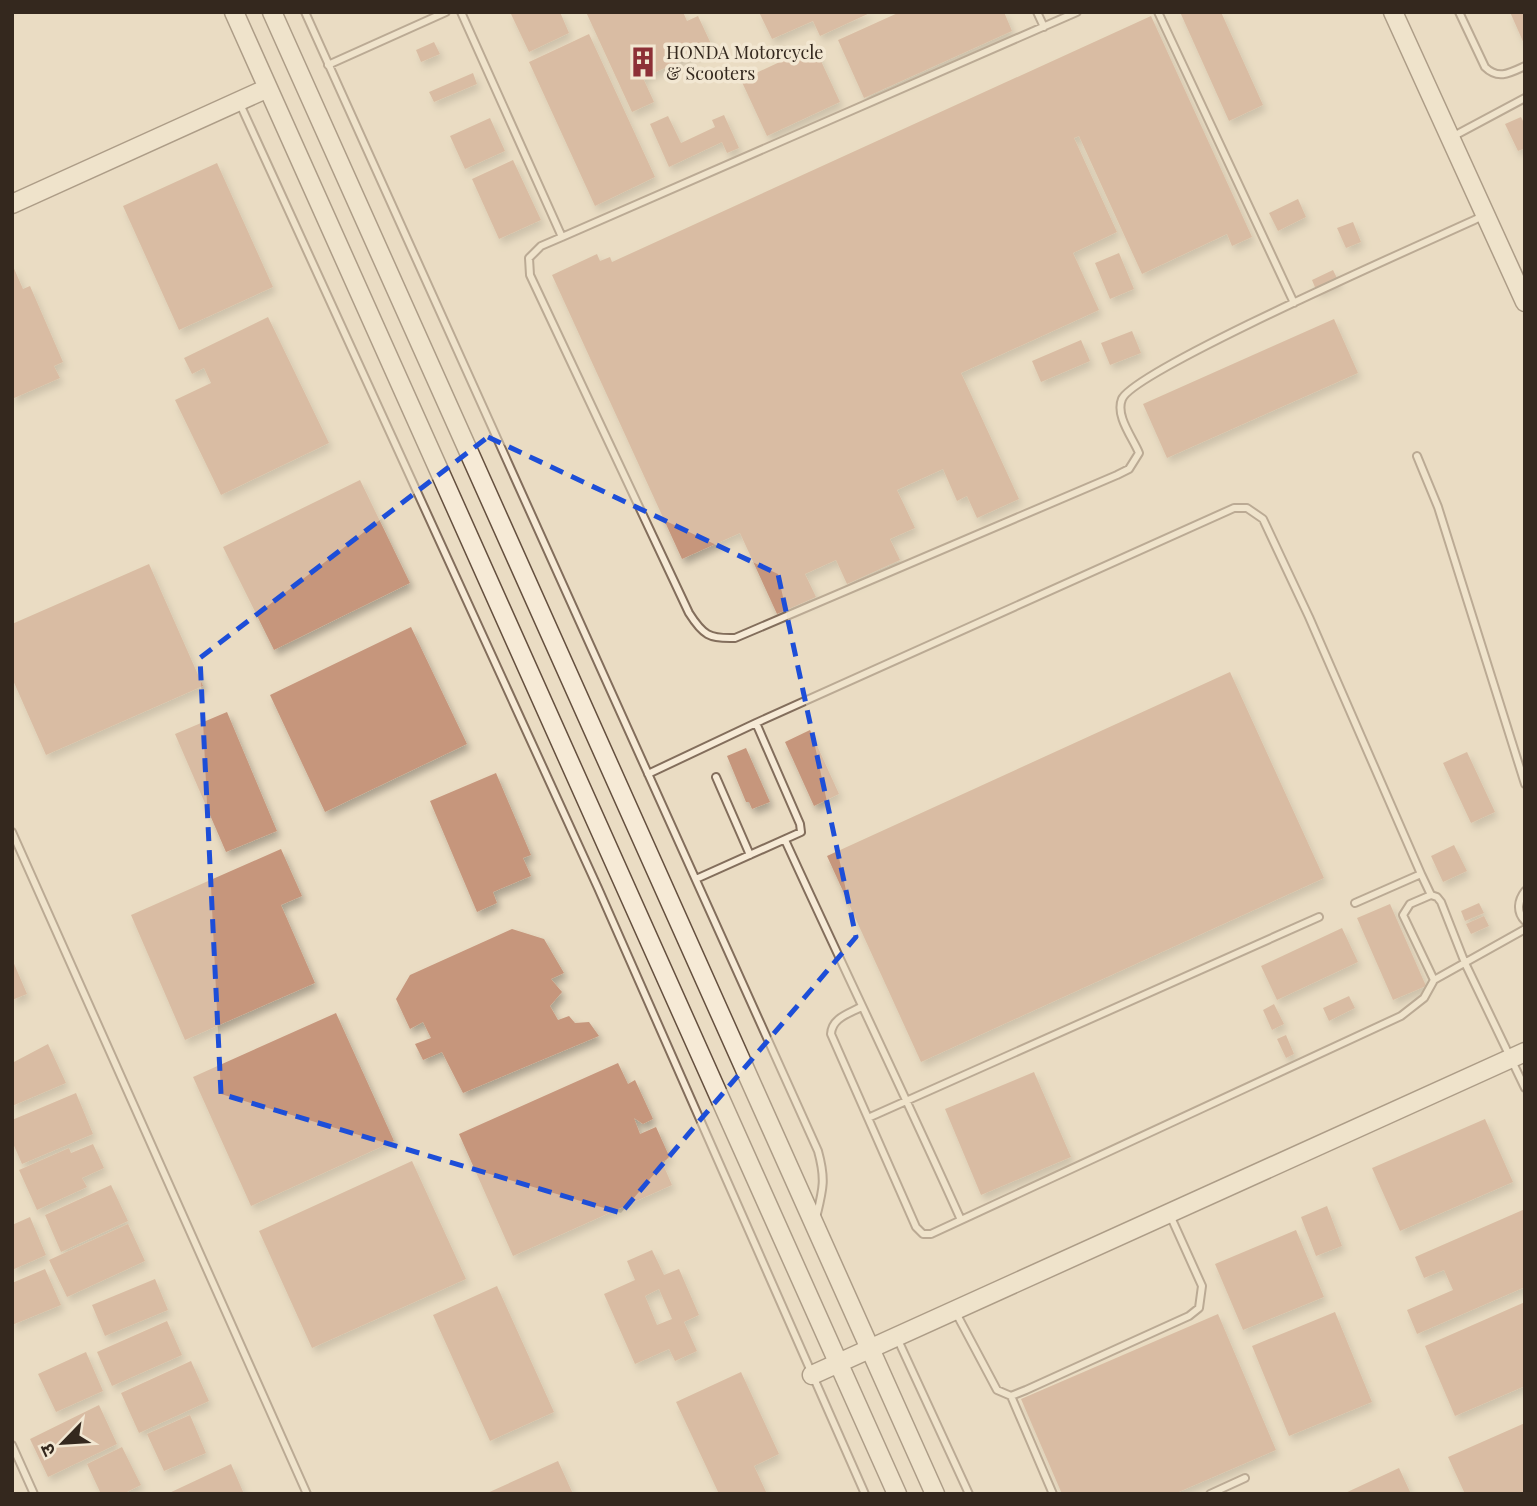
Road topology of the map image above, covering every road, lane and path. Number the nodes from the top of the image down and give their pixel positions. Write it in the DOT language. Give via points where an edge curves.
graph roads {
  1 [pos="234,12"];
  2 [pos="272,12"];
  3 [pos="304,12"];
  4 [pos="446,12"];
  5 [pos="461,12"];
  6 [pos="1037,12"];
  7 [pos="1077,12"];
  8 [pos="1158,12"];
  9 [pos="1393,12"];
  10 [pos="1460,12"];
  11 [pos="1044,27"];
  12 [pos="328,65"];
  13 [pos="1525,66"];
  14 [pos="268,88"];
  15 [pos="1525,99"];
  16 [pos="239,102"];
  17 [pos="1450,138"];
  18 [pos="12,204"];
  19 [pos="1485,215"];
  20 [pos="562,237"];
  21 [pos="1525,302"];
  22 [pos="1294,303"];
  23 [pos="1417,456"];
  24 [pos="756,723"];
  25 [pos="648,774"];
  26 [pos="716,777"];
  27 [pos="1525,783"];
  28 [pos="12,832"];
  29 [pos="785,840"];
  30 [pos="750,855"];
  31 [pos="1421,873"];
  32 [pos="696,879"];
  33 [pos="1525,891"];
  34 [pos="1431,895"];
  35 [pos="1355,903"];
  36 [pos="1319,917"];
  37 [pos="1525,921"];
  38 [pos="1525,929"];
  39 [pos="1465,963"];
  40 [pos="1434,980"];
  41 [pos="861,1007"];
  42 [pos="1518,1055"];
  43 [pos="1525,1088"];
  44 [pos="907,1100"];
  45 [pos="868,1118"];
  46 [pos="1169,1213"];
  47 [pos="961,1220"];
  48 [pos="814,1225"];
  49 [pos="954,1310"];
  50 [pos="896,1336"];
  51 [pos="869,1348"];
  52 [pos="838,1362"];
  53 [pos="812,1375"];
  54 [pos="1011,1396"];
  55 [pos="12,1446"];
  56 [pos="1245,1478"];
  57 [pos="34,1494"];
  58 [pos="307,1494"];
  59 [pos="865,1494"];
  60 [pos="897,1494"];
  61 [pos="935,1494"];
  62 [pos="969,1494"];
  63 [pos="1053,1494"];
  64 [pos="1210,1494"];
  1 -- 14 [label="street"];
  2 -- 48 [label="street"];
  3 -- 12 [label="lane"];
  4 -- 12 [label="lane"];
  5 -- 20 [label="lane"];
  6 -- 11 [label="lane"];
  7 -- 11 [label="lane"];
  8 -- 22 [label="lane"];
  9 -- 17 [label="street"];
  10 -- 13 [label="lane" via="1491,72 1499,76"];
  11 -- 20 [label="lane"];
  12 -- 25 [label="lane"];
  14 -- 16 [label="street"];
  14 -- 52 [label="street"];
  15 -- 17 [label="lane"];
  16 -- 18 [label="street"];
  16 -- 53 [label="lane" via="598,888"];
  17 -- 19 [label="street"];
  19 -- 21 [label="street"];
  19 -- 22 [label="lane"];
  20 -- 22 [label="lane" via="534,252 529,258 530,275 689,613 701,632 716,639 735,638 1129,469 1139,453 1121,416 1125,394 1180,360"];
  23 -- 27 [label="lane" via="1451,546"];
  24 -- 25 [label="lane"];
  24 -- 29 [label="lane" via="800,824 801,832"];
  24 -- 31 [label="lane" via="1234,508 1247,508 1263,519"];
  25 -- 32 [label="lane"];
  26 -- 30 [label="lane"];
  28 -- 58 [label="lane"];
  29 -- 30 [label="lane"];
  29 -- 41 [label="lane"];
  30 -- 32 [label="lane"];
  31 -- 34 [label="lane"];
  31 -- 35 [label="lane"];
  32 -- 48 [label="lane" via="818,1151 825,1174"];
  33 -- 37 [label="lane" via="1518,904"];
  34 -- 39 [label="lane" via="1441,902"];
  34 -- 40 [label="lane" via="1410,904 1403,915"];
  36 -- 44 [label="lane"];
  38 -- 39 [label="lane"];
  39 -- 40 [label="lane"];
  39 -- 42 [label="lane"];
  40 -- 47 [label="lane" via="1424,998 1402,1016"];
  41 -- 44 [label="lane"];
  41 -- 45 [label="lane" via="836,1020 831,1034"];
  42 -- 43 [label="lane"];
  42 -- 46 [label="street"];
  44 -- 45 [label="lane"];
  44 -- 47 [label="lane"];
  45 -- 47 [label="lane" via="916,1227 931,1234"];
  46 -- 49 [label="street"];
  46 -- 54 [label="lane" via="1202,1286 1199,1308 1189,1317"];
  48 -- 51 [label="street"];
  49 -- 50 [label="street"];
  49 -- 54 [label="lane" via="996,1390"];
  50 -- 51 [label="street"];
  50 -- 62 [label="lane"];
  51 -- 52 [label="street"];
  51 -- 61 [label="street"];
  52 -- 53 [label="street"];
  52 -- 60 [label="street"];
  53 -- 59 [label="lane"];
  54 -- 63 [label="lane"];
  55 -- 57 [label="lane"];
  56 -- 64 [label="lane"];
}
